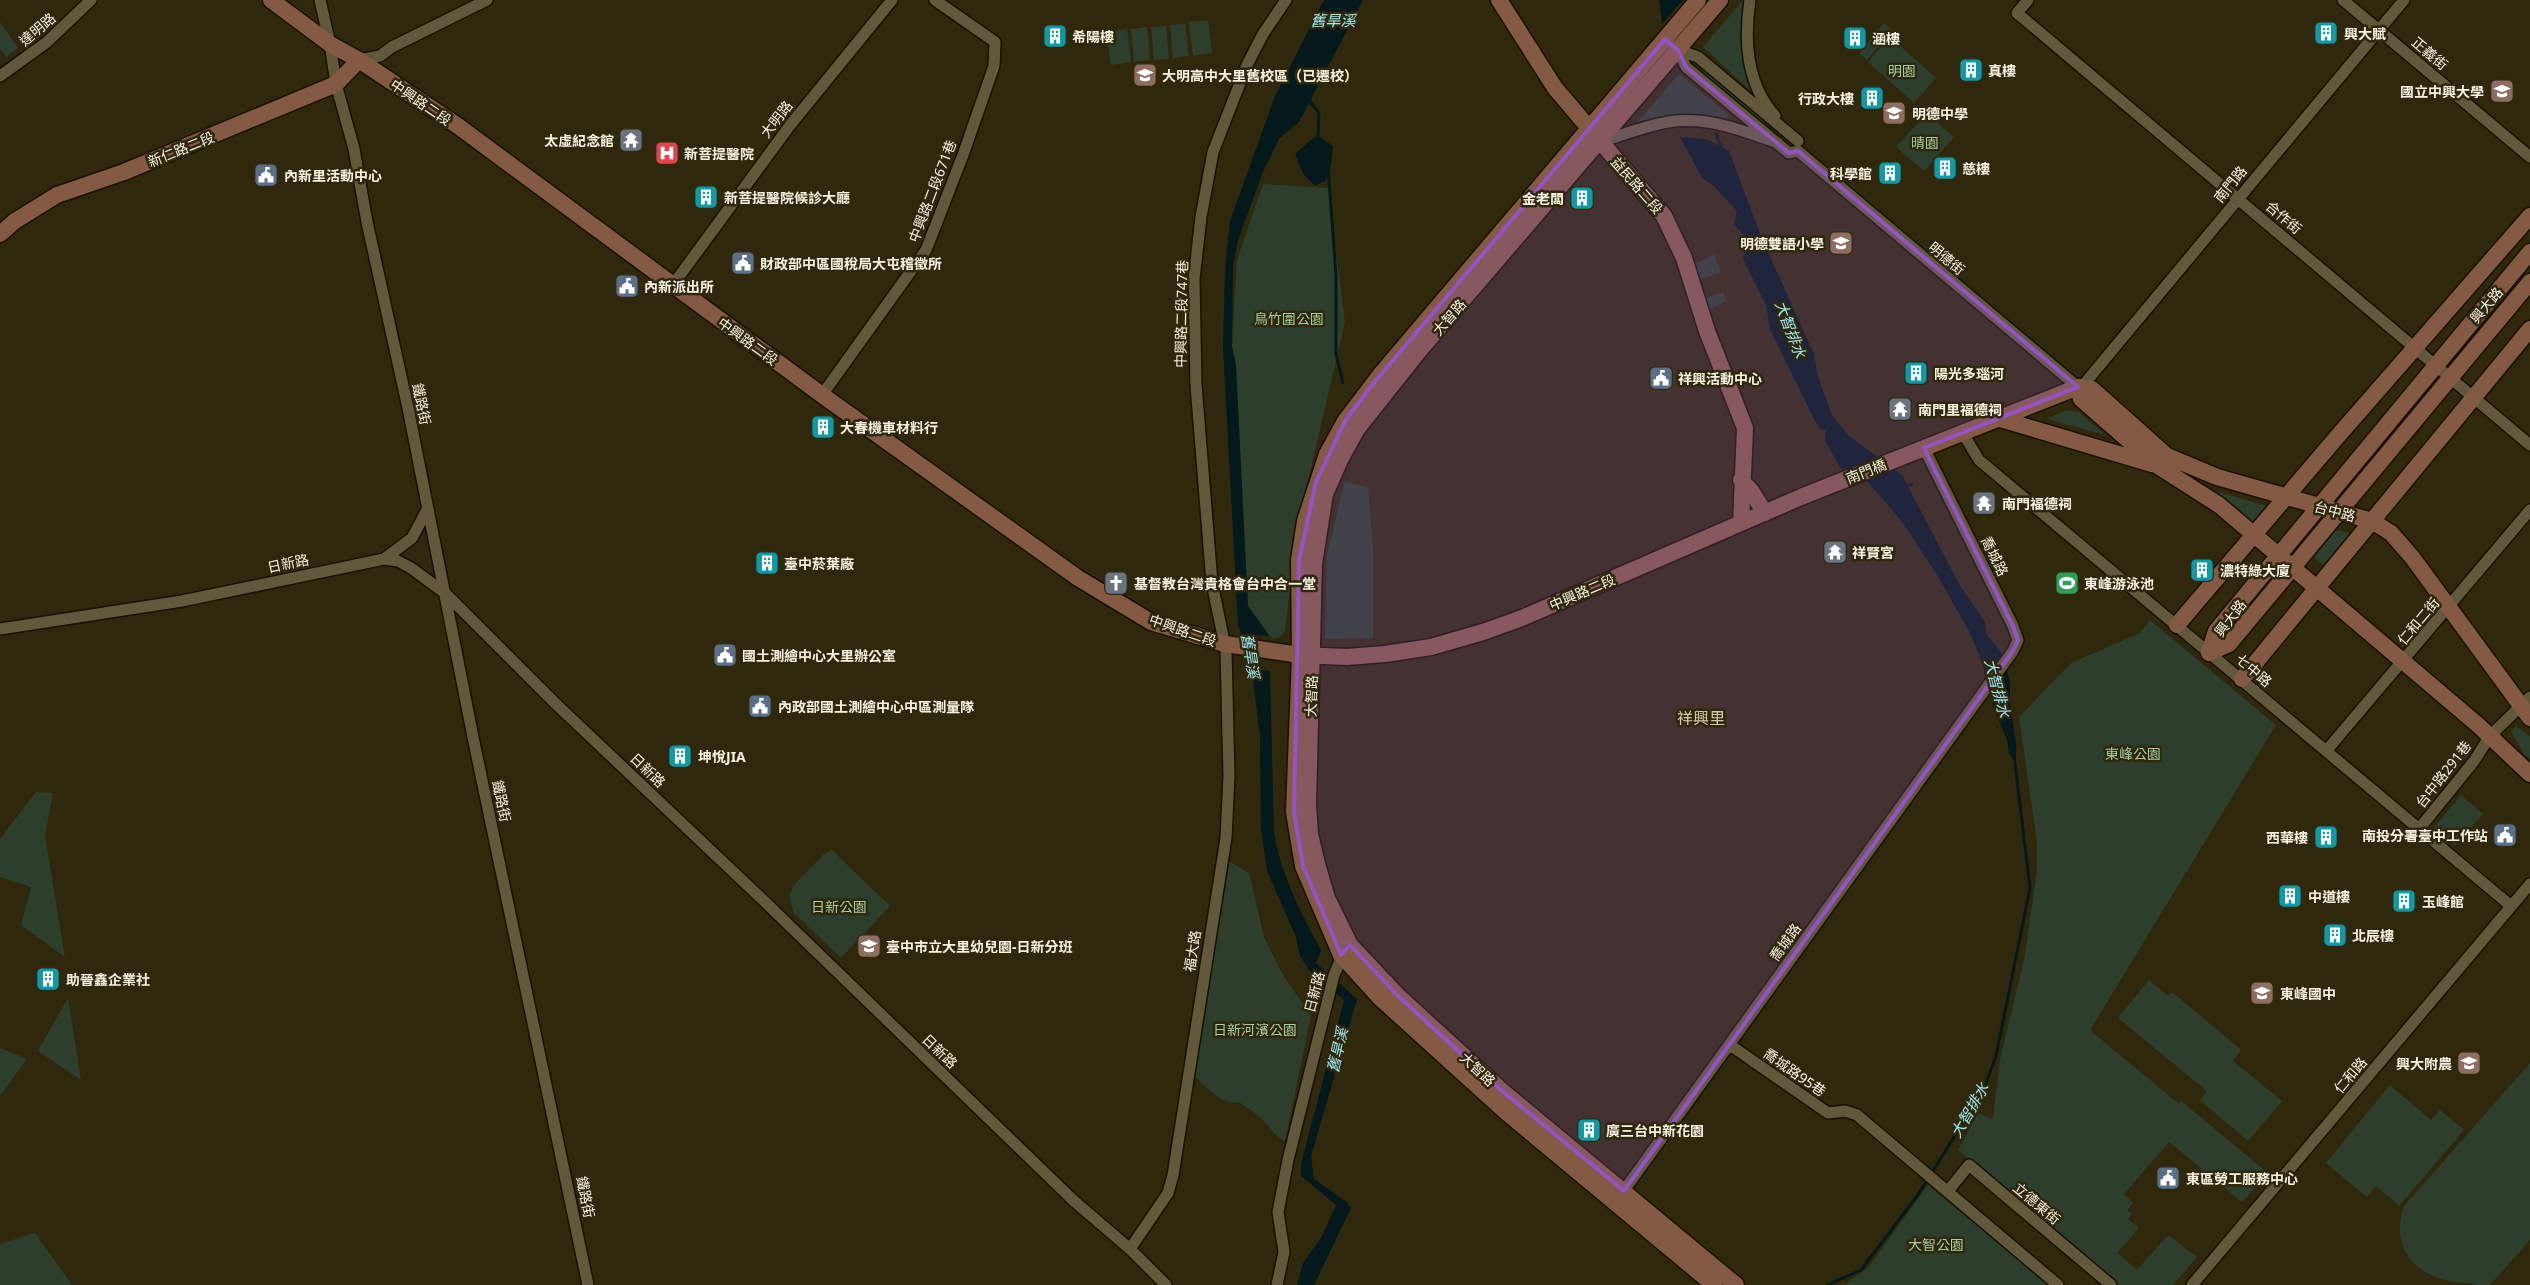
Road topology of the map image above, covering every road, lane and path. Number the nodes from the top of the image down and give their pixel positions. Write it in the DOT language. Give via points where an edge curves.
graph roads {
  1 [pos="91,0"];
  2 [pos="271,0"];
  3 [pos="320,0"];
  4 [pos="487,0"];
  5 [pos="892,0"];
  6 [pos="935,0"];
  7 [pos="1286,0"];
  8 [pos="1499,0"];
  9 [pos="1698,0"];
  10 [pos="1720,0"];
  11 [pos="1750,0"];
  12 [pos="2028,0"];
  13 [pos="2343,0"];
  14 [pos="2404,0"];
  15 [pos="2379,30"];
  16 [pos="1665,39"];
  17 [pos="330,44"];
  18 [pos="1678,50"];
  19 [pos="359,60"];
  20 [pos="0,76"];
  21 [pos="336,84"];
  22 [pos="1588,128"];
  23 [pos="1600,142"];
  24 [pos="1778,144"];
  25 [pos="1798,146"];
  26 [pos="2530,157"];
  27 [pos="2238,198"];
  28 [pos="2530,216"];
  29 [pos="0,234"];
  30 [pos="2530,252"];
  31 [pos="2530,282"];
  32 [pos="672,286"];
  33 [pos="2530,329"];
  34 [pos="2416,348"];
  35 [pos="2436,365"];
  36 [pos="2450,378"];
  37 [pos="2078,387"];
  38 [pos="822,396"];
  39 [pos="2473,396"];
  40 [pos="1997,418"];
  41 [pos="1962,432"];
  42 [pos="2530,445"];
  43 [pos="1919,450"];
  44 [pos="2158,466"];
  45 [pos="1741,480"];
  46 [pos="1819,490"];
  47 [pos="2285,498"];
  48 [pos="2319,507"];
  49 [pos="428,508"];
  50 [pos="2530,510"];
  51 [pos="2338,512"];
  52 [pos="1765,513"];
  53 [pos="2372,521"];
  54 [pos="1741,523"];
  55 [pos="2254,534"];
  56 [pos="2279,556"];
  57 [pos="384,559"];
  58 [pos="2293,567"];
  59 [pos="2317,588"];
  60 [pos="445,593"];
  61 [pos="2449,607"];
  62 [pos="2177,625"];
  63 [pos="0,629"];
  64 [pos="1225,644"];
  65 [pos="2209,652"];
  66 [pos="1306,656"];
  67 [pos="2403,660"];
  68 [pos="2242,679"];
  69 [pos="2527,707"];
  70 [pos="2490,736"];
  71 [pos="2327,750"];
  72 [pos="2530,774"];
  73 [pos="2419,829"];
  74 [pos="2530,884"];
  75 [pos="2512,906"];
  76 [pos="1345,950"];
  77 [pos="1730,1046"];
  78 [pos="1948,1191"];
  79 [pos="1620,1196"];
  80 [pos="1130,1249"];
  81 [pos="588,1285"];
  82 [pos="1166,1285"];
  83 [pos="1277,1285"];
  84 [pos="1714,1285"];
  85 [pos="1736,1285"];
  86 [pos="2058,1285"];
  87 [pos="2111,1285"];
  88 [pos="2192,1285"];
  1 -- 20 [label="street, 達明路" via="48,42"];
  2 -- 17 [label="street, 中興路二段"];
  3 -- 17 [label="street, 鐵路街"];
  4 -- 19 [label="street" via="380,56"];
  5 -- 32 [label="street, 大明路" via="791,124"];
  6 -- 38 [label="street, 中興路二段671巷" via="995,42 994,66 926,250"];
  7 -- 64 [label="street, 中興路二段747巷" via="1263,34 1236,86 1212,152 1194,279 1194,354 1206,531 1212,583"];
  8 -- 22 [label="street, 益民路二段" via="1555,88"];
  9 -- 16 [label="street, 大智路"];
  10 -- 18 [label="street, 大智路"];
  11 -- 25 [label="street" via="1746,30 1752,71 1771,110"];
  12 -- 27 [label="street, 合作街" via="2017,13"];
  13 -- 15 [label="street, 正義街"];
  14 -- 15 [label="street, 南門路"];
  15 -- 26 [label="street, 正義街"];
  15 -- 27 [label="street, 南門路"];
  16 -- 18 [label="street, 明德街"];
  16 -- 22 [label="street, 大智路"];
  17 -- 19 [label="street, 中興路二段"];
  17 -- 21 [label="street, 鐵路街"];
  18 -- 23 [label="street, 大智路"];
  18 -- 24 [label="street, 明德街" via="1686,67"];
  18 -- 25 [label="street, 明德街" via="1698,57"];
  19 -- 21 [label="street, 新仁路二段"];
  19 -- 32 [label="street, 中興路二段" via="458,126 625,246"];
  21 -- 29 [label="street, 新仁路二段" via="124,172 57,195"];
  21 -- 49 [label="street, 鐵路街" via="354,148"];
  22 -- 23 [label="street, 益民路二段"];
  22 -- 66 [label="street, 大智路" via="1380,375 1340,429 1327,454 1305,521 1299,560"];
  23 -- 24 [label="street" via="1676,121 1725,125"];
  23 -- 45 [label="street, 益民路二段" via="1664,216 1684,258 1707,331 1745,428"];
  23 -- 66 [label="street, 大智路" via="1418,352 1353,437 1325,494 1314,564"];
  24 -- 25 [label="street, 明德街" via="1789,153"];
  25 -- 37 [label="street, 明德街"];
  27 -- 34 [label="street, 合作街"];
  27 -- 37 [label="street, 南門路" via="2085,383"];
  28 -- 34 [label="street, 興大路"];
  30 -- 35 [label="street, 興大路"];
  31 -- 36 [label="street, 興大路"];
  32 -- 38 [label="street, 中興路二段"];
  33 -- 39 [label="street"];
  34 -- 35 [label="street, 合作街"];
  34 -- 47 [label="street, 興大路"];
  35 -- 36 [label="street, 合作街"];
  35 -- 48 [label="street, 興大路"];
  36 -- 39 [label="street, 合作街"];
  36 -- 51 [label="street, 興大路"];
  37 -- 40 [label="street"];
  37 -- 44 [label="street" via="2081,399"];
  37 -- 47 [label="street, 台中路" via="2092,389 2167,456 2217,477"];
  38 -- 64 [label="street, 中興路二段" via="1078,578 1151,622"];
  39 -- 42 [label="street, 合作街"];
  39 -- 53 [label="street"];
  40 -- 41 [label="street"];
  40 -- 44 [label="street"];
  41 -- 43 [label="street"];
  41 -- 62 [label="street, 七中路" via="1979,460"];
  43 -- 46 [label="street, 南門橋"];
  43 -- 77 [label="street, 喬城路" via="2018,640 2013,652"];
  44 -- 55 [label="street" via="2219,505"];
  45 -- 52 [label="street"];
  45 -- 54 [label="street, 益民路二段"];
  46 -- 52 [label="street, 中興路二段"];
  47 -- 48 [label="street, 台中路"];
  47 -- 55 [label="street, 興大路"];
  48 -- 51 [label="street, 台中路"];
  48 -- 56 [label="street, 興大路"];
  49 -- 57 [label="street" via="412,538"];
  49 -- 60 [label="street, 鐵路街"];
  50 -- 61 [label="street, 仁和二街"];
  51 -- 53 [label="street, 台中路"];
  51 -- 58 [label="street, 興大路"];
  52 -- 54 [label="street, 中興路二段"];
  53 -- 59 [label="street"];
  53 -- 61 [label="street, 台中路" via="2396,538"];
  54 -- 66 [label="street, 中興路二段" via="1483,632 1431,647 1385,654"];
  55 -- 56 [label="street"];
  55 -- 62 [label="street, 興大路"];
  56 -- 58 [label="street"];
  56 -- 65 [label="street, 興大路" via="2216,631"];
  57 -- 60 [label="street, 日新路" via="398,561 411,568"];
  57 -- 63 [label="street, 日新路" via="182,601"];
  58 -- 59 [label="street"];
  58 -- 65 [label="street, 興大路" via="2229,644"];
  59 -- 67 [label="street"];
  59 -- 68 [label="street"];
  60 -- 80 [label="street, 日新路" via="556,704 1053,1181"];
  60 -- 81 [label="street, 鐵路街"];
  61 -- 67 [label="street, 仁和二街"];
  61 -- 69 [label="street, 台中路"];
  62 -- 65 [label="street, 七中路"];
  64 -- 66 [label="street, 中興路二段"];
  64 -- 80 [label="street, 福大路" via="1229,712 1226,838 1173,1175 1168,1193"];
  65 -- 68 [label="street, 七中路"];
  66 -- 76 [label="street, 大智路" via="1310,834"];
  67 -- 70 [label="street"];
  67 -- 71 [label="street, 仁和二街"];
  68 -- 71 [label="street, 七中路"];
  69 -- 70 [label="street, 台中路291巷"];
  70 -- 72 [label="street"];
  70 -- 73 [label="street, 台中路291巷"];
  71 -- 73 [label="street, 七中路"];
  73 -- 75 [label="street, 七中路"];
  74 -- 75 [label="street, 仁和路"];
  75 -- 88 [label="street, 仁和路"];
  76 -- 79 [label="street, 大智路"];
  76 -- 83 [label="street, 日新路" via="1334,975 1288,1160 1278,1212 1284,1252"];
  77 -- 78 [label="street, 喬城路95巷" via="1828,1113 1845,1111 1857,1115"];
  77 -- 79 [label="street, 喬城路"];
  78 -- 86 [label="street"];
  78 -- 87 [label="street, 立德東街" via="1969,1165"];
  79 -- 84 [label="street, 大智路"];
  79 -- 85 [label="street, 大智路"];
  80 -- 82 [label="street, 日新路"];
}
